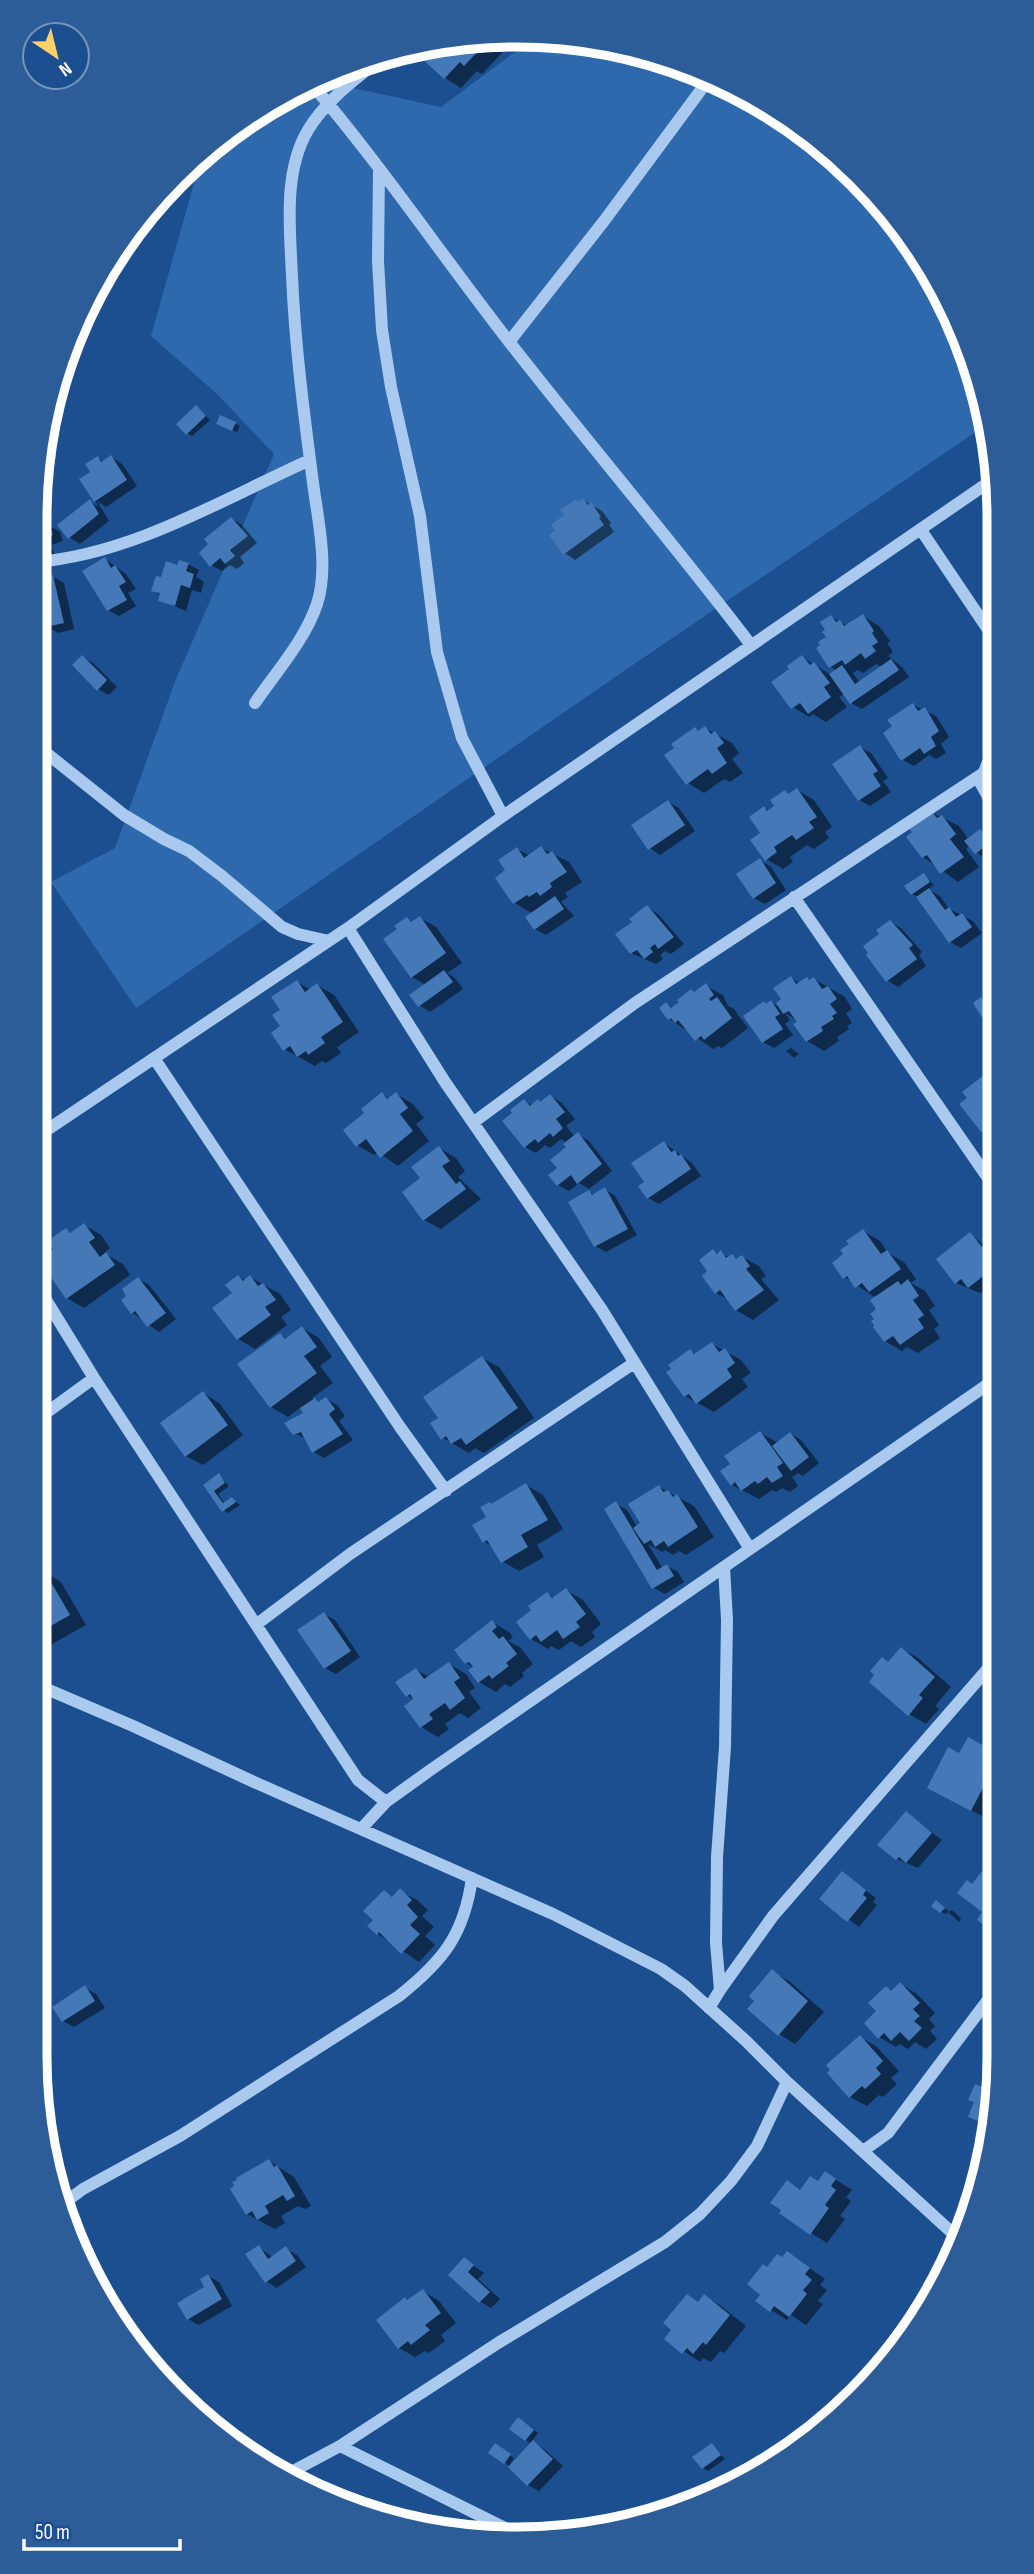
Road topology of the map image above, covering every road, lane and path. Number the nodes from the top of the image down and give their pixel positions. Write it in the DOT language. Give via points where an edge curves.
graph roads {
  1 [pos="365,73"];
  2 [pos="704,86"];
  3 [pos="318,92"];
  4 [pos="328,103"];
  5 [pos="379,169"];
  6 [pos="509,342"];
  7 [pos="310,460"];
  8 [pos="986,484"];
  9 [pos="921,530"];
  10 [pos="47,560"];
  11 [pos="987,628"];
  12 [pos="751,645"];
  13 [pos="255,703"];
  14 [pos="47,754"];
  15 [pos="987,766"];
  16 [pos="982,774"];
  17 [pos="987,795"];
  18 [pos="503,816"];
  19 [pos="794,897"];
  20 [pos="348,928"];
  21 [pos="329,941"];
  22 [pos="154,1058"];
  23 [pos="474,1122"];
  24 [pos="47,1130"];
  25 [pos="987,1177"];
  26 [pos="47,1302"];
  27 [pos="635,1363"];
  28 [pos="94,1378"];
  29 [pos="987,1385"];
  30 [pos="47,1412"];
  31 [pos="446,1491"];
  32 [pos="750,1549"];
  33 [pos="724,1567"];
  34 [pos="257,1624"];
  35 [pos="987,1670"];
  36 [pos="47,1690"];
  37 [pos="386,1802"];
  38 [pos="361,1829"];
  39 [pos="472,1878"];
  40 [pos="720,1990"];
  41 [pos="987,2001"];
  42 [pos="709,2008"];
  43 [pos="787,2082"];
  44 [pos="863,2151"];
  45 [pos="69,2199"];
  46 [pos="953,2233"];
  47 [pos="340,2446"];
  48 [pos="294,2470"];
  49 [pos="502,2527"];
  1 -- 4 [label="street"];
  2 -- 6 [label="street"];
  3 -- 4 [label="street"];
  4 -- 5 [label="street"];
  4 -- 7 [label="street" via="308,131 291,190 297,369"];
  5 -- 6 [label="street"];
  5 -- 18 [label="street" via="382,330 418,505 437,652 462,737"];
  6 -- 12 [label="street"];
  7 -- 10 [label="street" via="140,537 91,554"];
  7 -- 13 [label="street" via="322,572 317,603 305,631"];
  8 -- 9 [label="street"];
  9 -- 11 [label="street"];
  9 -- 12 [label="street"];
  12 -- 18 [label="street"];
  14 -- 21 [label="street" via="124,815 189,851 282,928"];
  15 -- 16 [label="street"];
  16 -- 17 [label="street"];
  16 -- 19 [label="street"];
  18 -- 20 [label="street"];
  19 -- 23 [label="street" via="635,1003"];
  19 -- 25 [label="street"];
  20 -- 21 [label="street"];
  20 -- 23 [label="street"];
  21 -- 22 [label="street"];
  22 -- 24 [label="street"];
  22 -- 31 [label="street"];
  23 -- 27 [label="street"];
  26 -- 28 [label="street"];
  27 -- 31 [label="street"];
  27 -- 32 [label="street"];
  28 -- 30 [label="street"];
  28 -- 34 [label="street"];
  29 -- 32 [label="street"];
  31 -- 34 [label="street"];
  32 -- 33 [label="street"];
  33 -- 37 [label="street"];
  33 -- 40 [label="street" via="725,1746 716,1943"];
  34 -- 37 [label="street" via="358,1780"];
  35 -- 40 [label="street" via="773,1916"];
  36 -- 38 [label="street"];
  37 -- 38 [label="street"];
  38 -- 39 [label="street"];
  39 -- 42 [label="street" via="633,1952"];
  39 -- 45 [label="street" via="463,1920 453,1941 427,1973 399,1996 202,2123"];
  40 -- 42 [label="street"];
  41 -- 44 [label="street" via="888,2133"];
  42 -- 43 [label="street"];
  43 -- 44 [label="street"];
  43 -- 47 [label="street" via="757,2146 700,2214 665,2242"];
  44 -- 46 [label="street"];
  47 -- 48 [label="street"];
  47 -- 49 [label="street"];
}
